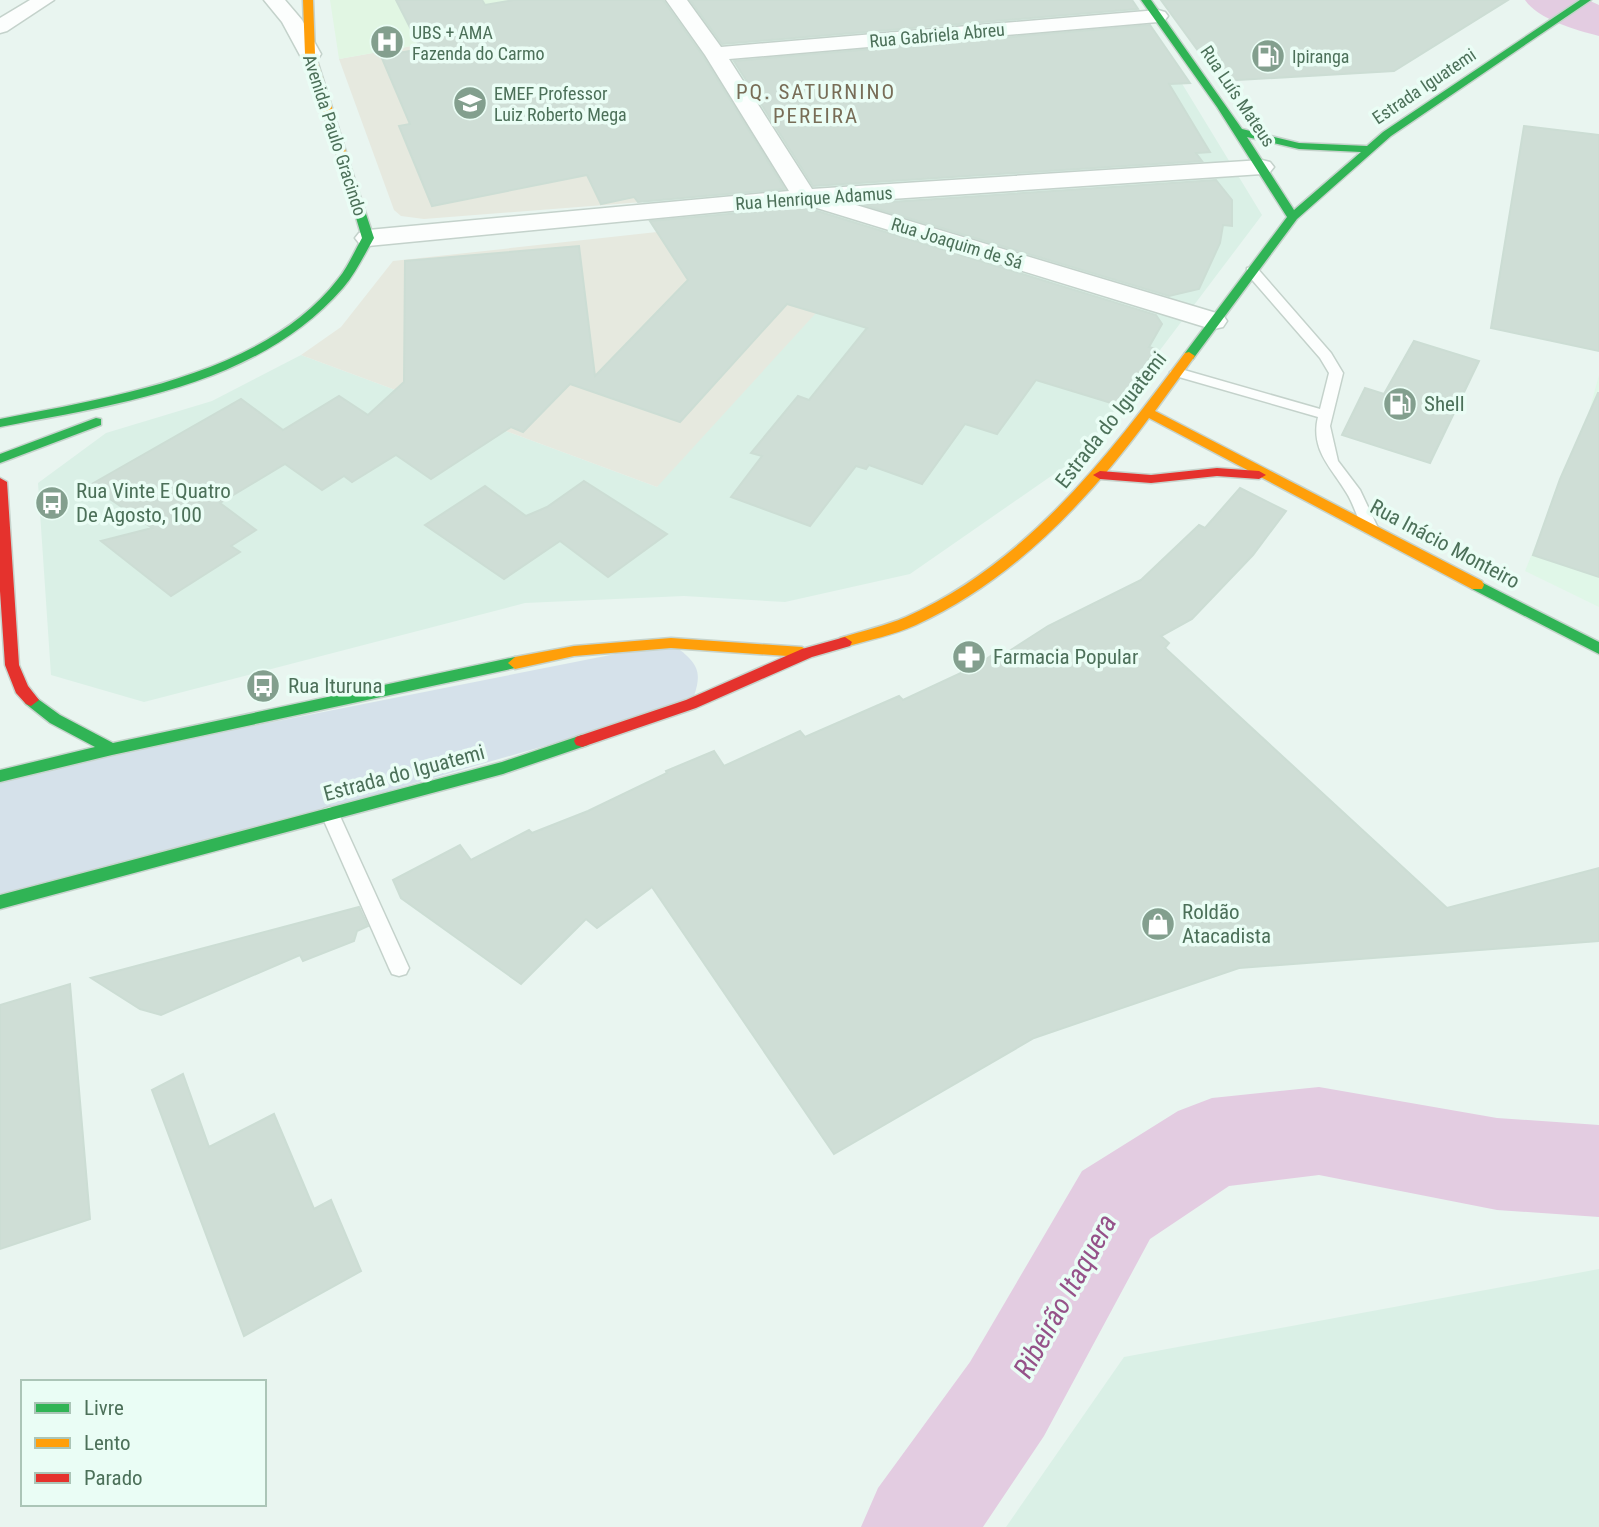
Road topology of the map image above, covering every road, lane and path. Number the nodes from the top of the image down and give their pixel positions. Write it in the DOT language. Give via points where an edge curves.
graph roads {
  1 [pos="44,0"];
  2 [pos="274,0"];
  3 [pos="308,0"];
  4 [pos="676,0"];
  5 [pos="1586,0"];
  6 [pos="1152,8"];
  7 [pos="0,26"];
  8 [pos="310,54"];
  9 [pos="715,54"];
  10 [pos="1240,132"];
  11 [pos="1368,149"];
  12 [pos="1262,167"];
  13 [pos="805,197"];
  14 [pos="1293,217"];
  15 [pos="368,239"];
  16 [pos="1252,271"];
  17 [pos="1214,321"];
  18 [pos="1177,372"];
  19 [pos="154,390"];
  20 [pos="1147,412"];
  21 [pos="1326,415"];
  22 [pos="0,424"];
  23 [pos="0,459"];
  24 [pos="1100,475"];
  25 [pos="1272,477"];
  26 [pos="0,482"];
  27 [pos="1370,528"];
  28 [pos="671,643"];
  29 [pos="1599,649"];
  30 [pos="807,653"];
  31 [pos="690,657"];
  32 [pos="12,665"];
  33 [pos="0,677"];
  34 [pos="700,681"];
  35 [pos="691,704"];
  36 [pos="112,749"];
  37 [pos="0,776"];
  38 [pos="330,814"];
  39 [pos="0,902"];
  40 [pos="399,968"];
  1 -- 7 [label="street"];
  2 -- 8 [label="street, Avenida Paulo Gracindo"];
  3 -- 8 [label="main road"];
  4 -- 9 [label="street"];
  5 -- 11 [label="main road, Estrada Iguatemi"];
  6 -- 9 [label="street, Rua Gabriela Abreu"];
  6 -- 10 [label="main road, Rua Luís Mateus"];
  8 -- 15 [label="main road, Avenida Paulo Gracindo"];
  9 -- 13 [label="street"];
  10 -- 11 [label="main road" via="1298,146"];
  10 -- 12 [label="main road, Rua Luís Mateus"];
  11 -- 14 [label="main road, Estrada Iguatemi"];
  12 -- 13 [label="street, Rua Henrique Adamus"];
  12 -- 14 [label="main road, Rua Luís Mateus"];
  13 -- 15 [label="street, Rua Henrique Adamus"];
  13 -- 17 [label="street, Rua Joaquim de Sá"];
  14 -- 16 [label="main road, Estrada do Iguatemi"];
  15 -- 19 [label="main road" via="338,288 293,329 219,367"];
  16 -- 17 [label="main road, Estrada do Iguatemi"];
  16 -- 21 [label="lane" via="1336,373"];
  17 -- 18 [label="main road, Estrada do Iguatemi"];
  18 -- 20 [label="main road, Estrada do Iguatemi"];
  18 -- 21 [label="lane"];
  19 -- 22 [label="main road"];
  19 -- 23 [label="main road" via="114,415"];
  20 -- 24 [label="main road, Estrada do Iguatemi"];
  20 -- 25 [label="main road, Rua Inácio Monteiro"];
  21 -- 27 [label="lane" via="1323,426 1331,462 1353,490"];
  24 -- 25 [label="main road, Rua Inácio Monteiro" via="1151,479 1217,472"];
  24 -- 30 [label="main road, Estrada do Iguatemi" via="1036,541 968,589 903,624"];
  25 -- 27 [label="main road, Rua Inácio Monteiro"];
  26 -- 32 [label="main road"];
  27 -- 29 [label="main road, Rua Inácio Monteiro"];
  28 -- 30 [label="main road, Estrada do Iguatemi"];
  28 -- 31 [label="main road"];
  28 -- 36 [label="main road, Estrada do Iguatemi" via="574,651"];
  30 -- 35 [label="main road, Estrada do Iguatemi"];
  32 -- 33 [label="main road"];
  32 -- 36 [label="main road" via="25,695"];
  34 -- 35 [label="main road"];
  35 -- 38 [label="main road, Estrada do Iguatemi" via="503,768"];
  36 -- 37 [label="main road, Estrada do Iguatemi"];
  38 -- 39 [label="main road, Estrada do Iguatemi"];
  38 -- 40 [label="lane"];
}
